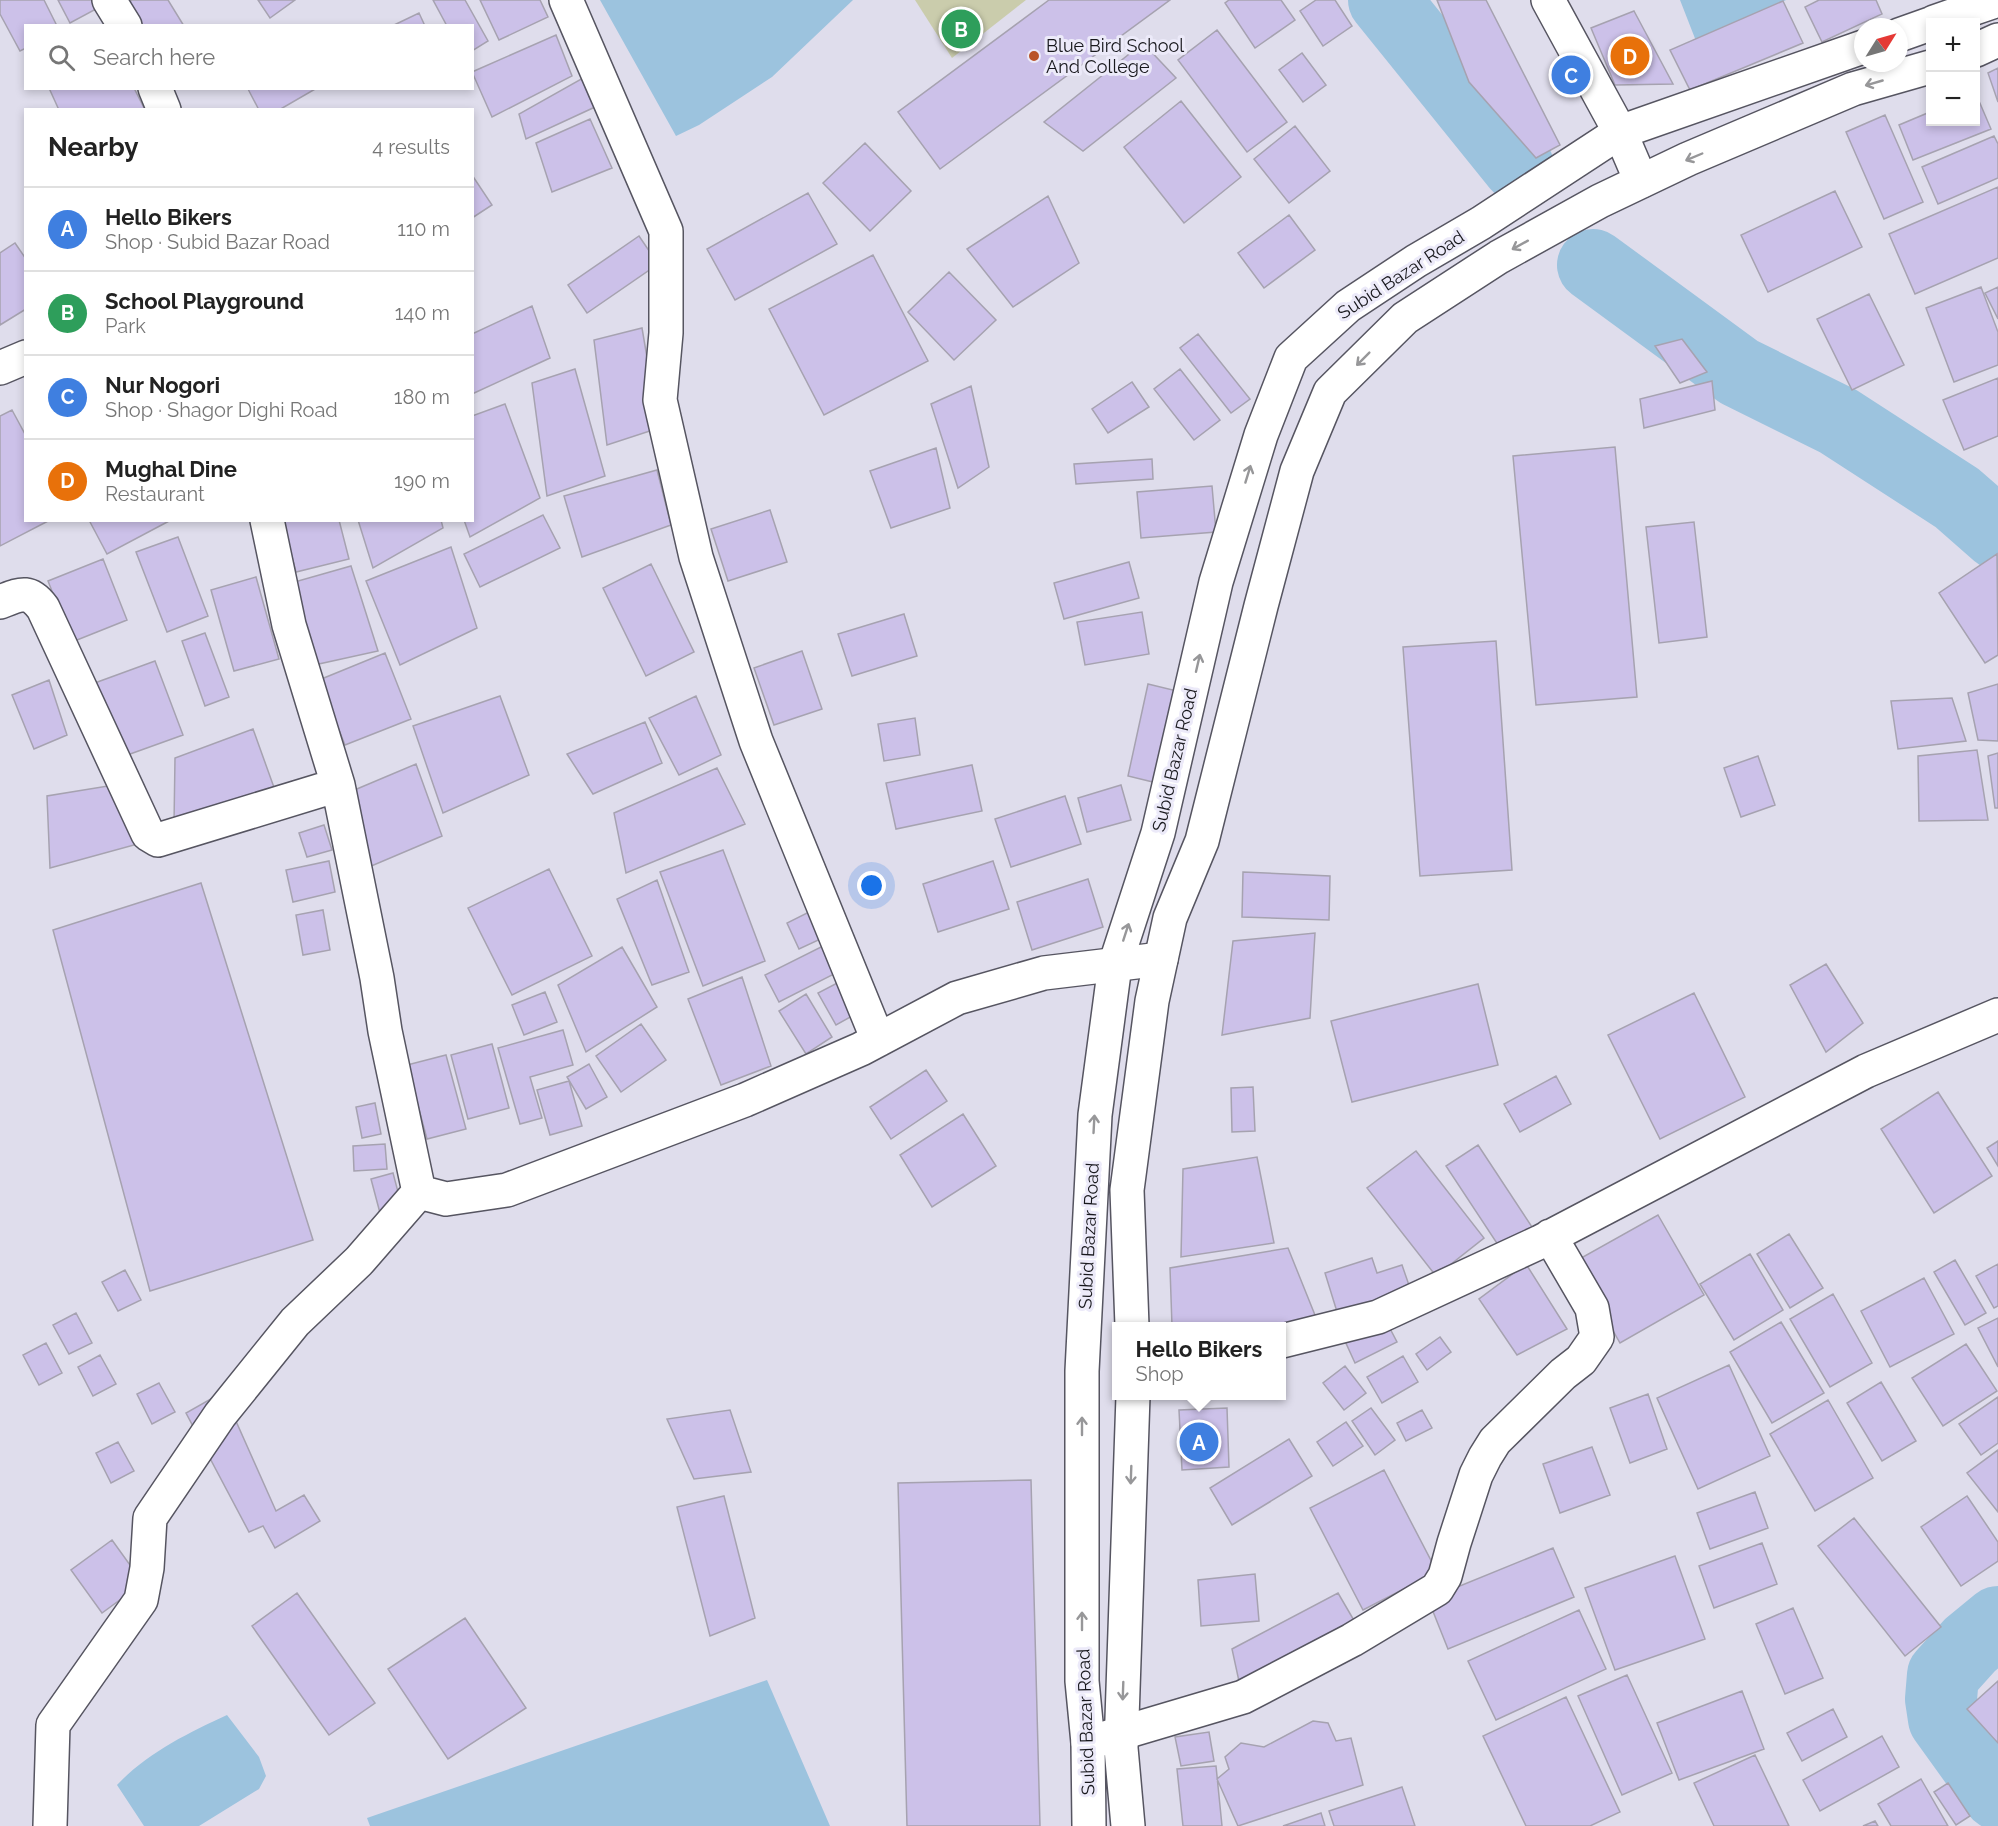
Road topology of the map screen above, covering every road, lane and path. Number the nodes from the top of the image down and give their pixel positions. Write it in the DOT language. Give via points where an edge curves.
graph roads {
  1 [pos="109,0"];
  2 [pos="566,0"];
  3 [pos="1548,0"];
  4 [pos="1998,0"];
  5 [pos="1947,18"];
  6 [pos="124,24"];
  7 [pos="1926,25"];
  8 [pos="1908,32"];
  9 [pos="1998,40"];
  10 [pos="1980,48"];
  11 [pos="1854,50"];
  12 [pos="1926,68"];
  13 [pos="155,90"];
  14 [pos="163,108"];
  15 [pos="1620,132"];
  16 [pos="1641,181"];
  17 [pos="24,358"];
  18 [pos="0,368"];
  19 [pos="267,522"];
  20 [pos="0,602"];
  21 [pos="338,785"];
  22 [pos="1161,959"];
  23 [pos="1115,965"];
  24 [pos="1998,1016"];
  25 [pos="878,1040"];
  26 [pos="419,1192"];
  27 [pos="1550,1236"];
  28 [pos="1132,1322"];
  29 [pos="1286,1340"];
  30 [pos="1133,1400"];
  31 [pos="1122,1733"];
  32 [pos="1089,1743"];
  33 [pos="50,1826"];
  34 [pos="1089,1826"];
  35 [pos="1128,1826"];
  1 -- 6 [label="street"];
  2 -- 25 [label="street" via="666,231 666,333 660,400 696,556 756,741"];
  3 -- 15 [label="street"];
  4 -- 5 [label="street"];
  7 -- 8 [label="street"];
  9 -- 10 [label="street"];
  11 -- 15 [label="street, Subid Bazar Road"];
  12 -- 16 [label="street, Subid Bazar Road, one-way" via="1853,89"];
  13 -- 14 [label="street"];
  15 -- 16 [label="street"];
  23 -- 15 [label="street, Subid Bazar Road, one-way" via="1158,833 1216,582 1261,435 1291,358 1348,306"];
  16 -- 22 [label="street, Subid Bazar Road, one-way" via="1499,257 1405,318 1330,392 1297,471 1202,841 1170,918"];
  17 -- 18 [label="street"];
  19 -- 21 [label="street" via="289,625"];
  20 -- 21 [label="street" via="27,594 35,597 43,608 148,834 158,840"];
  21 -- 26 [label="street"];
  22 -- 23 [label="street"];
  22 -- 28 [label="street, Subid Bazar Road" via="1127,1190"];
  23 -- 25 [label="street" via="1044,973 957,998"];
  32 -- 23 [label="street, Subid Bazar Road, one-way" via="1082,1681 1082,1371 1095,1115"];
  24 -- 27 [label="street" via="1866,1071"];
  25 -- 26 [label="street" via="745,1100 507,1190 446,1199"];
  26 -- 33 [label="street" via="359,1261 295,1322 220,1415 150,1518 141,1600 53,1725"];
  27 -- 29 [label="street" via="1378,1317"];
  27 -- 31 [label="street" via="1592,1308 1597,1337 1581,1359 1495,1441 1476,1475 1445,1576 1437,1589 1353,1640 1243,1696"];
  30 -- 31 [label="street, Subid Bazar Road, one-way"];
  31 -- 32 [label="street"];
  31 -- 35 [label="street, Subid Bazar Road"];
  32 -- 34 [label="street, Subid Bazar Road"];
}
